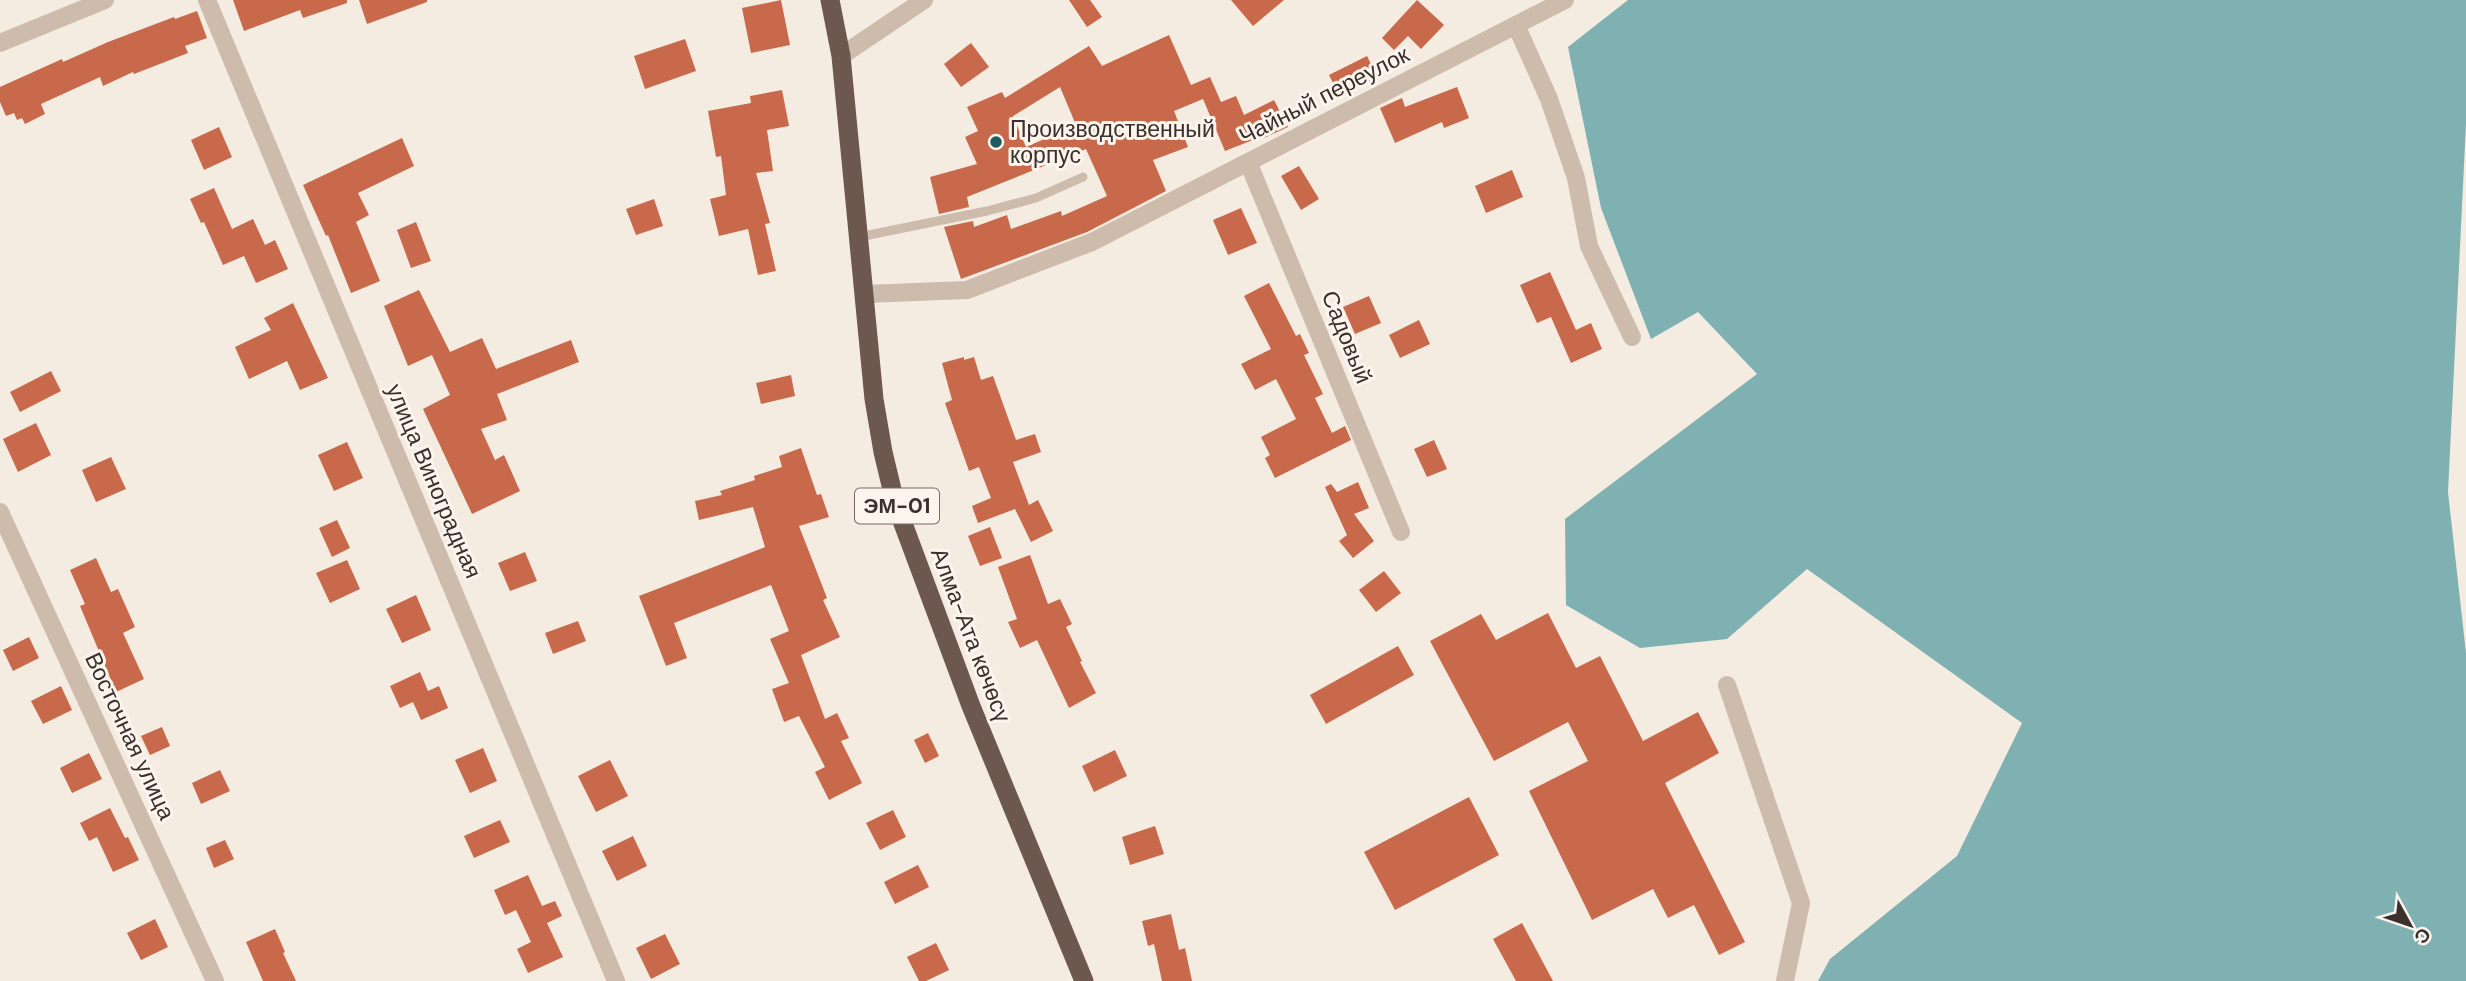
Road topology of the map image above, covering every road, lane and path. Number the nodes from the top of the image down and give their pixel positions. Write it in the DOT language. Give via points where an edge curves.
graph roads {
  1 [pos="104,0"];
  2 [pos="207,0"];
  3 [pos="830,0"];
  4 [pos="924,0"];
  5 [pos="1565,0"];
  6 [pos="1516,25"];
  7 [pos="0,43"];
  8 [pos="841,56"];
  9 [pos="1248,162"];
  10 [pos="1083,177"];
  11 [pos="859,237"];
  12 [pos="865,295"];
  13 [pos="1632,337"];
  14 [pos="0,512"];
  15 [pos="1401,532"];
  16 [pos="1727,685"];
  17 [pos="215,981"];
  18 [pos="616,981"];
  19 [pos="1084,981"];
  20 [pos="1785,981"];
  1 -- 7 [label="street"];
  2 -- 18 [label="street, улица Виноградная"];
  3 -- 8 [label="highway, Алма-Ата көчөсү / ЭМ-01"];
  4 -- 8 [label="street"];
  5 -- 6 [label="street, Чайный переулок"];
  6 -- 9 [label="street, Чайный переулок"];
  6 -- 13 [label="street" via="1549,99 1576,178 1589,246"];
  8 -- 11 [label="highway, Алма-Ата көчөсү / ЭМ-01"];
  9 -- 12 [label="street, Чайный переулок" via="1091,242 967,290"];
  9 -- 15 [label="street, Садовый"];
  10 -- 11 [label="lane" via="1036,198"];
  11 -- 12 [label="highway, Алма-Ата көчөсү / ЭМ-01"];
  12 -- 19 [label="highway, Алма-Ата көчөсү / ЭМ-01" via="874,400 895,502 971,706"];
  14 -- 17 [label="street, Восточная улица"];
  16 -- 20 [label="street" via="1801,904"];
}
